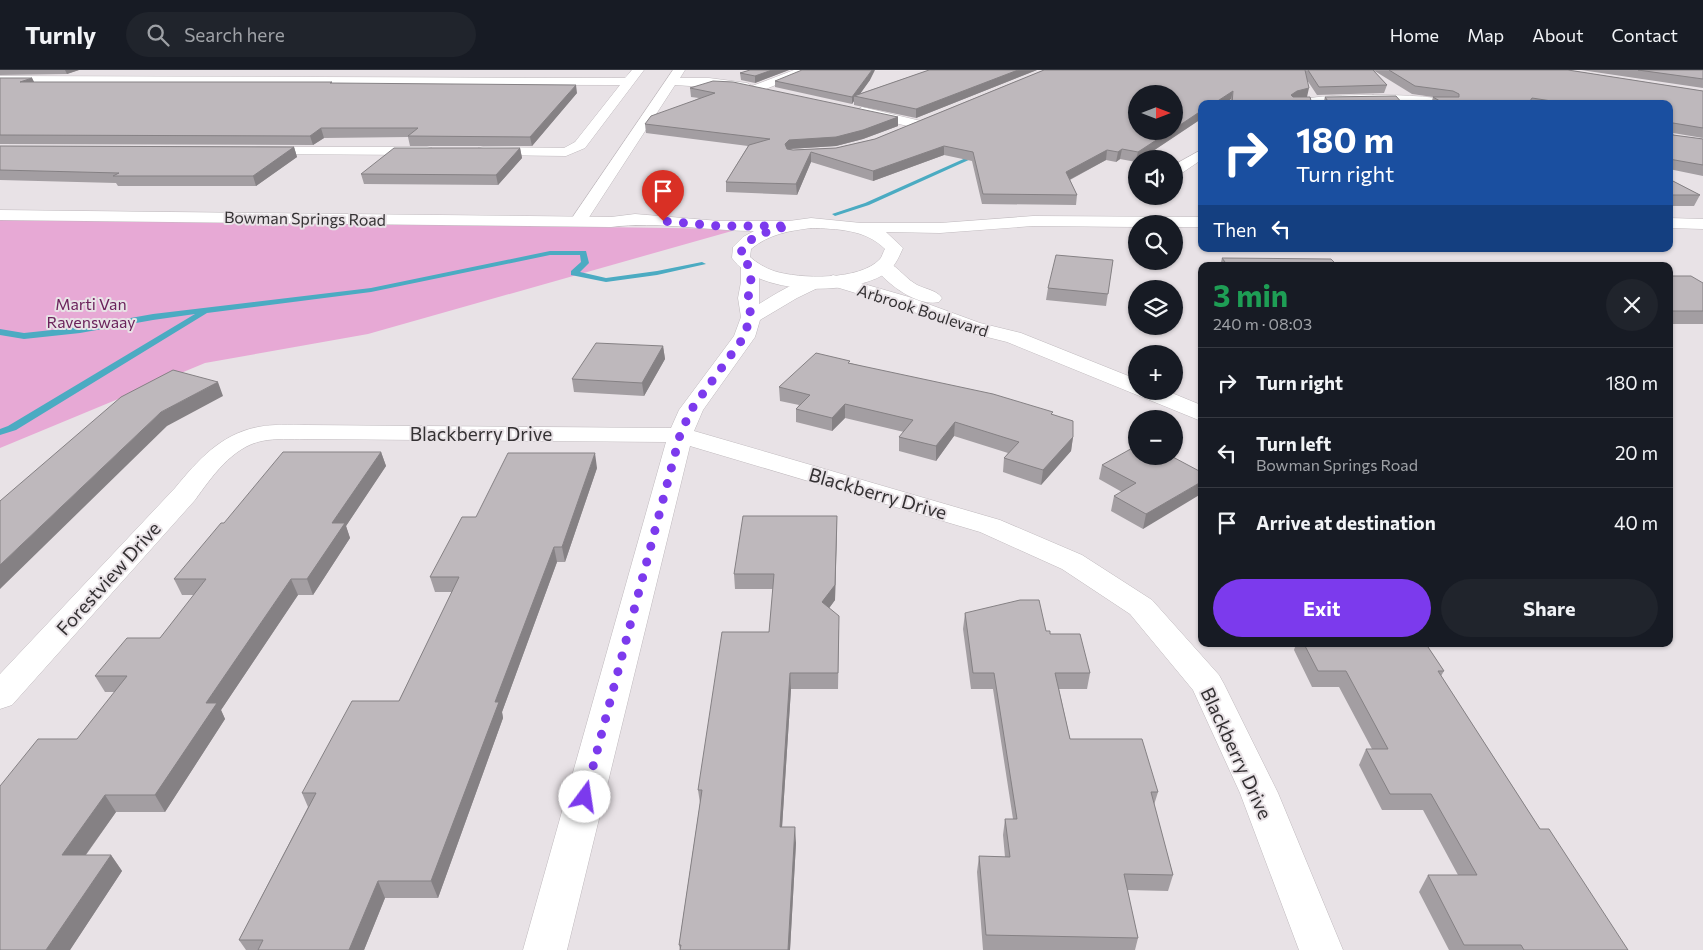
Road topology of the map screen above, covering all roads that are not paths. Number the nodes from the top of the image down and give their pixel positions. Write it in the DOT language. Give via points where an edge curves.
graph roads {
  1 [pos="209,70"];
  2 [pos="428,70"];
  3 [pos="638,70"];
  4 [pos="804,70"];
  5 [pos="675,75"];
  6 [pos="0,80"];
  7 [pos="184,81"];
  8 [pos="412,82"];
  9 [pos="628,82"];
  10 [pos="756,89"];
  11 [pos="782,95"];
  12 [pos="1332,100"];
  13 [pos="1410,100"];
  14 [pos="853,109"];
  15 [pos="892,134"];
  16 [pos="248,151"];
  17 [pos="436,151"];
  18 [pos="466,151"];
  19 [pos="1198,156"];
  20 [pos="1183,166"];
  21 [pos="0,215"];
  22 [pos="578,221"];
  23 [pos="611,222"];
  24 [pos="1198,222"];
  25 [pos="1673,223"];
  26 [pos="985,224"];
  27 [pos="1703,224"];
  28 [pos="789,226"];
  29 [pos="856,227"];
  30 [pos="734,252"];
  31 [pos="888,262"];
  32 [pos="826,282"];
  33 [pos="751,317"];
  34 [pos="1014,337"];
  35 [pos="1128,384"];
  36 [pos="1168,400"];
  37 [pos="1198,413"];
  38 [pos="680,435"];
  39 [pos="214,459"];
  40 [pos="0,696"];
  41 [pos="545,950"];
  42 [pos="1321,950"];
  1 -- 7 [label="street"];
  2 -- 8 [label="street"];
  3 -- 9 [label="street"];
  4 -- 10 [label="street"];
  5 -- 10 [label="street"];
  5 -- 22 [label="street"];
  6 -- 7 [label="street"];
  7 -- 8 [label="street"];
  8 -- 9 [label="street"];
  9 -- 18 [label="street" via="580,145 566,152"];
  10 -- 11 [label="street"];
  12 -- 13 [label="street"];
  14 -- 15 [label="street" via="920,122"];
  16 -- 17 [label="street"];
  19 -- 20 [label="street"];
  21 -- 22 [label="street, Bowman Springs Road"];
  22 -- 23 [label="street, Bowman Springs Road"];
  23 -- 28 [label="street, Bowman Springs Road" via="635,219 719,226"];
  23 -- 30 [label="street, Bowman Springs Road" via="626,227 705,237"];
  24 -- 26 [label="street" via="1033,221"];
  25 -- 27 [label="street"];
  26 -- 29 [label="street" via="908,229"];
  26 -- 31 [label="street" via="914,248"];
  28 -- 29 [label="street" via="834,224"];
  28 -- 30 [label="street" via="752,238"];
  29 -- 31 [label="street" via="887,240 894,248"];
  30 -- 32 [label="street, Bowman Springs Road" via="767,276 791,281"];
  30 -- 33 [label="street" via="751,282 748,298"];
  31 -- 32 [label="street" via="868,275"];
  31 -- 34 [label="street, Arbrook Boulevard" via="908,288 990,320"];
  32 -- 33 [label="street" via="790,294"];
  32 -- 34 [label="street, Arbrook Boulevard" via="902,301 974,328"];
  33 -- 38 [label="street" via="744,337 691,410"];
  34 -- 35 [label="street, Arbrook Boulevard"];
  36 -- 37 [label="street"];
  38 -- 39 [label="street, Blackberry Drive" via="305,432 239,440"];
  38 -- 41 [label="street"];
  38 -- 42 [label="street, Blackberry Drive" via="990,526 1072,562 1141,607 1207,684 1259,793"];
  39 -- 40 [label="street, Forestview Drive"];
}
